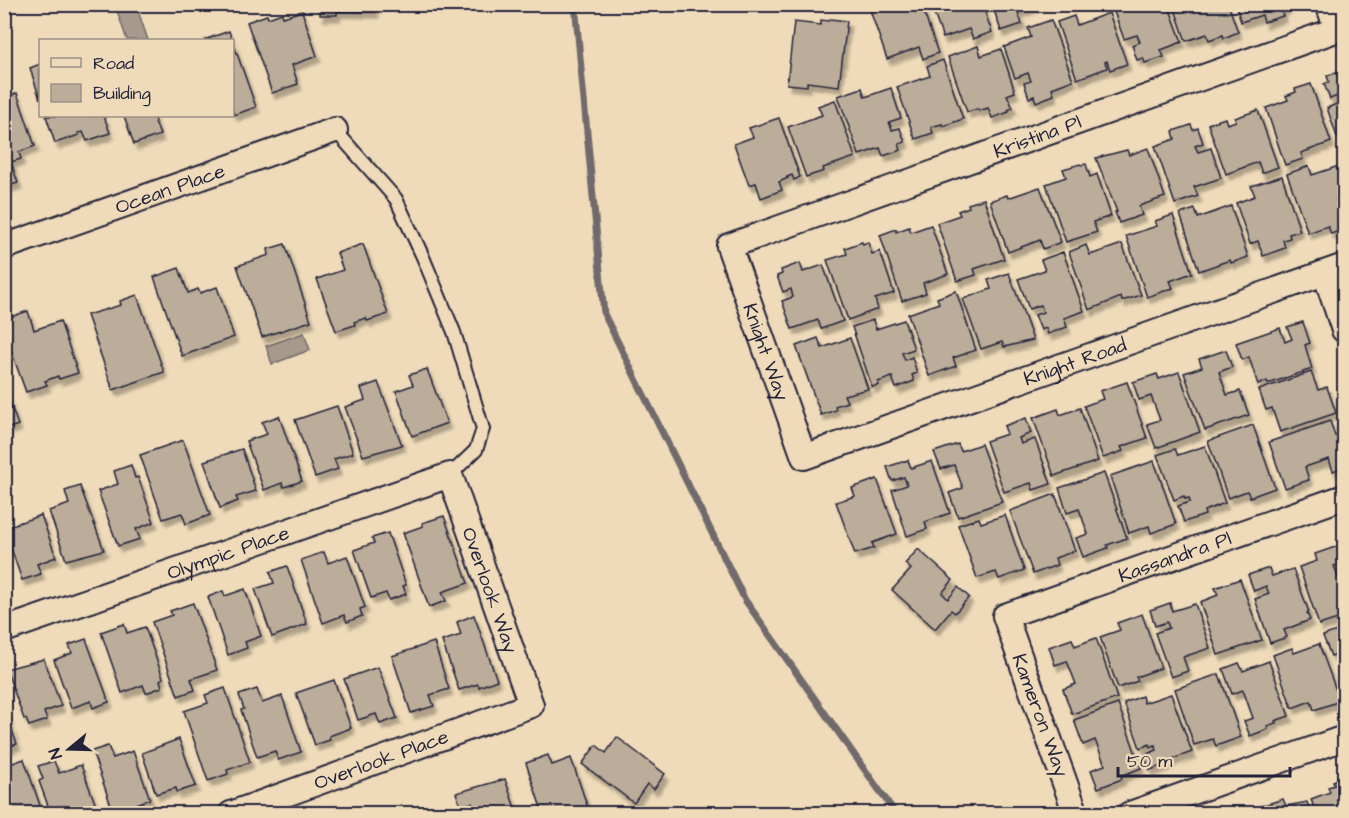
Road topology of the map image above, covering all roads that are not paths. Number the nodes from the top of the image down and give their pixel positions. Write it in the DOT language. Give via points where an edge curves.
graph roads {
  1 [pos="1328,4"];
  2 [pos="1341,28"];
  3 [pos="335,130"];
  4 [pos="729,246"];
  5 [pos="4,248"];
  6 [pos="1335,270"];
  7 [pos="1344,330"];
  8 [pos="804,457"];
  9 [pos="450,475"];
  10 [pos="1344,497"];
  11 [pos="1005,616"];
  12 [pos="4,630"];
  13 [pos="531,705"];
  14 [pos="1344,738"];
  15 [pos="231,813"];
  16 [pos="1076,813"];
  17 [pos="1130,813"];
  1 -- 2 [label="street"];
  2 -- 4 [label="street, Kristina Pl"];
  3 -- 5 [label="street, Ocean Place"];
  3 -- 9 [label="lane" via="396,199 454,332 483,429 476,450"];
  4 -- 8 [label="street, Knight Way"];
  6 -- 7 [label="street"];
  6 -- 8 [label="street, Knight Road"];
  9 -- 12 [label="street, Olympic Place"];
  9 -- 13 [label="street, Overlook Way"];
  10 -- 11 [label="street, Kassandra Pl"];
  11 -- 16 [label="street, Kameron Way"];
  13 -- 15 [label="street, Overlook Place"];
  14 -- 17 [label="street"];
}
